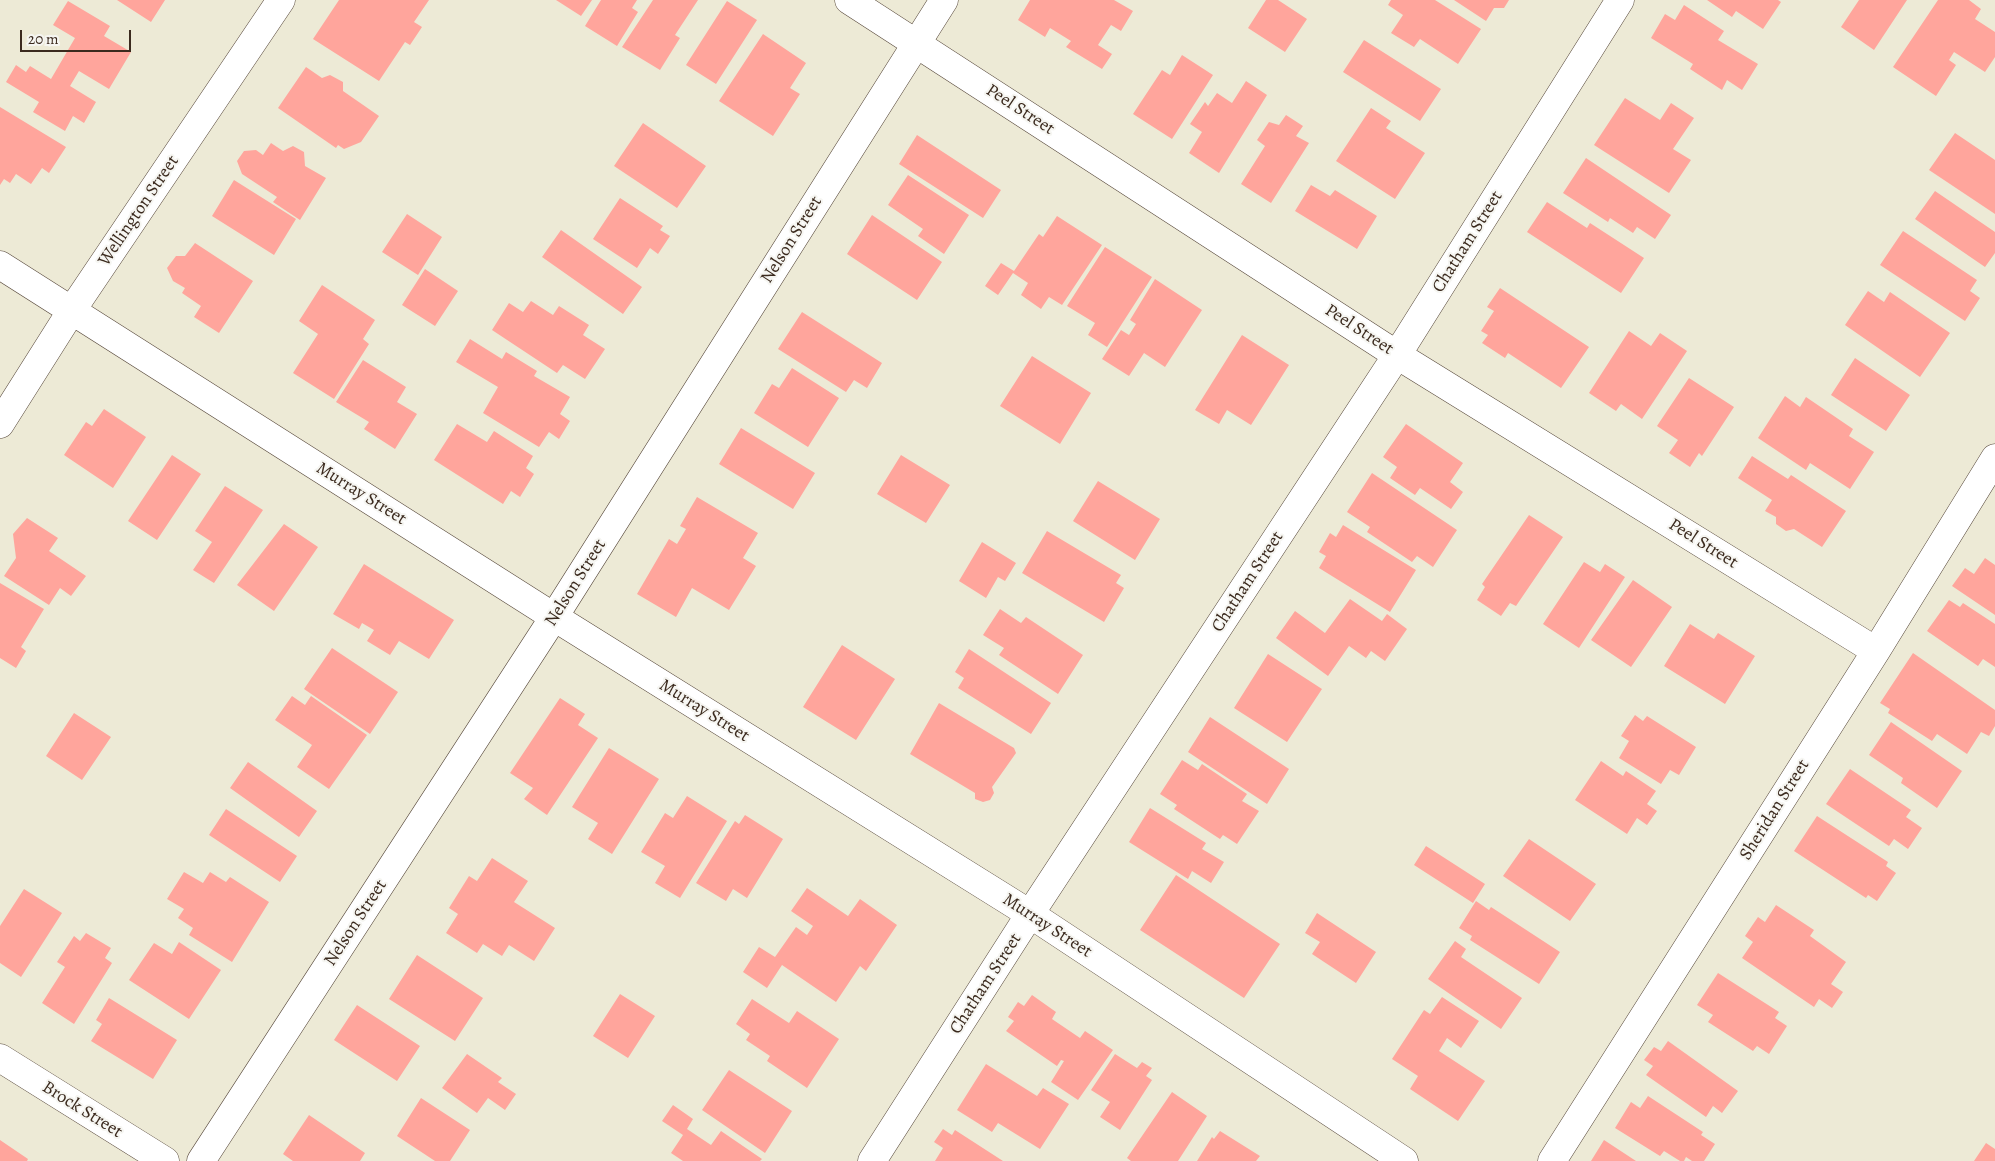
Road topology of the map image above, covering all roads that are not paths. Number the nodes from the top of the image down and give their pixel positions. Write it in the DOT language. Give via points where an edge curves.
graph roads {
  1 [pos="281,0"];
  2 [pos="849,0"];
  3 [pos="944,0"];
  4 [pos="1620,0"];
  5 [pos="916,43"];
  6 [pos="0,265"];
  7 [pos="72,310"];
  8 [pos="1397,355"];
  9 [pos="0,424"];
  10 [pos="1995,458"];
  11 [pos="554,617"];
  12 [pos="1876,651"];
  13 [pos="1030,914"];
  14 [pos="0,1058"];
  15 [pos="165,1161"];
  16 [pos="201,1161"];
  17 [pos="872,1161"];
  18 [pos="1404,1161"];
  19 [pos="1552,1161"];
  1 -- 7 [label="street, Wellington Street"];
  2 -- 5 [label="street, Peel Street"];
  3 -- 5 [label="street, Nelson Street"];
  4 -- 8 [label="street, Chatham Street"];
  5 -- 8 [label="street, Peel Street"];
  5 -- 11 [label="street, Nelson Street"];
  6 -- 7 [label="street, Murray Street"];
  7 -- 9 [label="street, Wellington Street"];
  7 -- 11 [label="street, Murray Street"];
  8 -- 12 [label="street, Peel Street"];
  8 -- 13 [label="street, Chatham Street"];
  10 -- 12 [label="street, Sheridan Street"];
  11 -- 13 [label="street, Murray Street"];
  11 -- 16 [label="street, Nelson Street"];
  12 -- 19 [label="street, Sheridan Street"];
  13 -- 17 [label="street, Chatham Street"];
  13 -- 18 [label="street, Murray Street"];
  14 -- 15 [label="street, Brock Street"];
}
